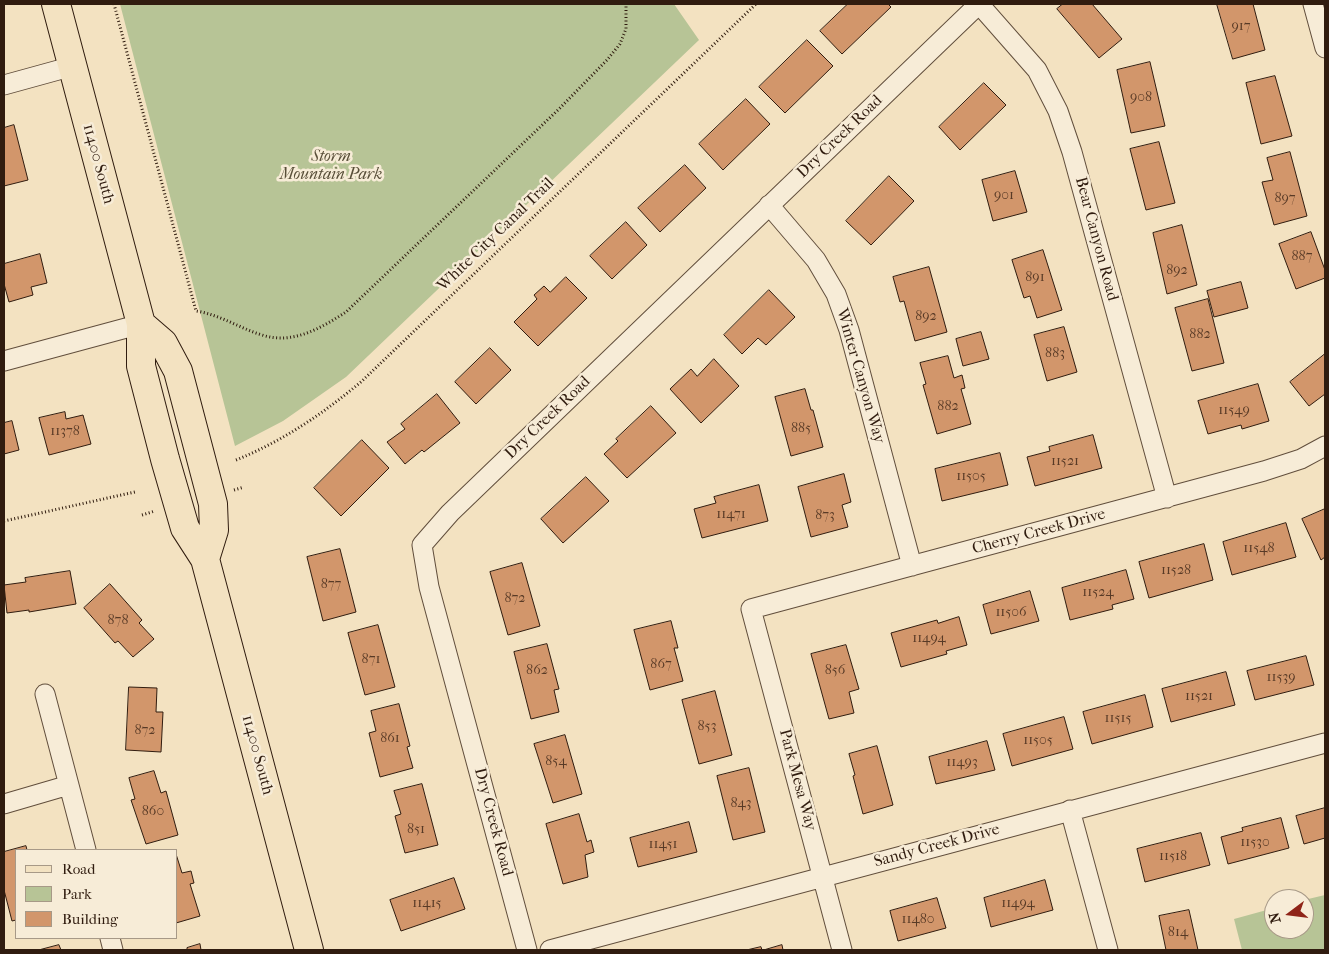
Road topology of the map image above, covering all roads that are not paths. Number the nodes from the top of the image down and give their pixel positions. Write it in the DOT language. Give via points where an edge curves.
graph roads {
  1 [pos="56,4"];
  2 [pos="979,4"];
  3 [pos="1313,4"];
  4 [pos="1325,48"];
  5 [pos="73,66"];
  6 [pos="4,86"];
  7 [pos="769,205"];
  8 [pos="141,324"];
  9 [pos="4,361"];
  10 [pos="1325,446"];
  11 [pos="1167,498"];
  12 [pos="205,559"];
  13 [pos="912,566"];
  14 [pos="751,609"];
  15 [pos="45,694"];
  16 [pos="1325,743"];
  17 [pos="69,786"];
  18 [pos="4,804"];
  19 [pos="1070,810"];
  20 [pos="86,849"];
  21 [pos="823,877"];
  22 [pos="309,950"];
  23 [pos="527,950"];
  24 [pos="550,950"];
  25 [pos="842,950"];
  26 [pos="1108,950"];
  1 -- 5 [label="main road, 11400 South"];
  2 -- 7 [label="street, Dry Creek Road"];
  2 -- 11 [label="street, Bear Canyon Road" via="1037,70 1058,111"];
  3 -- 4 [label="street"];
  5 -- 6 [label="street"];
  5 -- 8 [label="main road, 11400 South"];
  7 -- 13 [label="street, Winter Canyon Way" via="816,260 836,294 849,330"];
  7 -- 23 [label="street, Dry Creek Road" via="458,506 422,545 424,567"];
  8 -- 9 [label="street"];
  8 -- 12 [label="main road, 11400 South" via="141,366 164,459 185,528"];
  8 -- 12 [label="main road" via="163,343 172,356 180,381 213,504 214,530"];
  10 -- 11 [label="street, Cherry Creek Drive" via="1301,459"];
  11 -- 13 [label="street, Cherry Creek Drive"];
  12 -- 22 [label="main road, 11400 South"];
  13 -- 14 [label="street, Cherry Creek Drive"];
  14 -- 21 [label="street, Park Mesa Way"];
  15 -- 17 [label="street"];
  16 -- 19 [label="street, Sandy Creek Drive"];
  17 -- 18 [label="street"];
  17 -- 20 [label="street"];
  19 -- 21 [label="street, Sandy Creek Drive"];
  19 -- 26 [label="street"];
  21 -- 24 [label="street, Sandy Creek Drive"];
  21 -- 25 [label="street, Park Mesa Way"];
}
